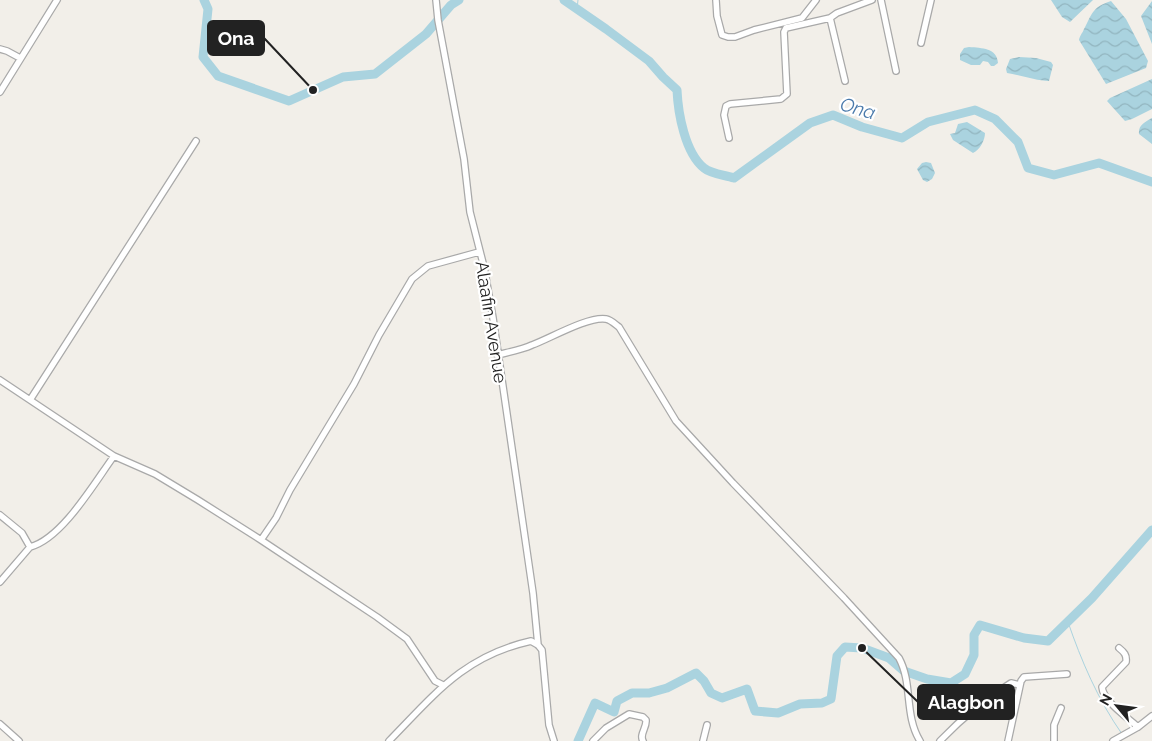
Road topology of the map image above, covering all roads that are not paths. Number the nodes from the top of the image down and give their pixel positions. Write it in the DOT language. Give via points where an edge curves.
graph roads {
  1 [pos="57,0"];
  2 [pos="436,0"];
  3 [pos="716,0"];
  4 [pos="816,0"];
  5 [pos="872,0"];
  6 [pos="881,0"];
  7 [pos="931,0"];
  8 [pos="804,14"];
  9 [pos="830,18"];
  10 [pos="810,23"];
  11 [pos="921,43"];
  12 [pos="0,49"];
  13 [pos="20,58"];
  14 [pos="896,71"];
  15 [pos="845,82"];
  16 [pos="0,92"];
  17 [pos="729,138"];
  18 [pos="196,141"];
  19 [pos="479,252"];
  20 [pos="497,355"];
  21 [pos="0,380"];
  22 [pos="30,400"];
  23 [pos="114,456"];
  24 [pos="0,515"];
  25 [pos="261,540"];
  26 [pos="30,547"];
  27 [pos="0,582"];
  28 [pos="538,645"];
  29 [pos="1119,648"];
  30 [pos="1068,674"];
  31 [pos="443,685"];
  32 [pos="1020,685"];
  33 [pos="1061,708"];
  34 [pos="1152,716"];
  35 [pos="0,724"];
  36 [pos="707,725"];
  37 [pos="1138,727"];
  38 [pos="19,741"];
  39 [pos="389,741"];
  40 [pos="554,741"];
  41 [pos="594,741"];
  42 [pos="643,741"];
  43 [pos="704,741"];
  44 [pos="920,741"];
  45 [pos="940,741"];
  46 [pos="1008,741"];
  47 [pos="1054,741"];
  48 [pos="1113,741"];
  1 -- 13 [label="street"];
  2 -- 19 [label="street, Alaafin Avenue"];
  3 -- 8 [label="street" via="722,35 728,37 802,18"];
  4 -- 8 [label="street"];
  5 -- 9 [label="street"];
  6 -- 14 [label="street"];
  7 -- 11 [label="street"];
  8 -- 10 [label="street"];
  9 -- 10 [label="street"];
  9 -- 15 [label="street"];
  10 -- 17 [label="street" via="789,27 784,32 786,96 726,106 724,115"];
  12 -- 13 [label="street"];
  13 -- 16 [label="street"];
  18 -- 22 [label="street"];
  19 -- 20 [label="street, Alaafin Avenue" via="484,266"];
  19 -- 25 [label="street" via="428,266 412,279"];
  20 -- 28 [label="street, Alaafin Avenue" via="534,593"];
  20 -- 44 [label="street" via="602,319 619,327 676,421 898,658 904,668 908,706"];
  21 -- 22 [label="street"];
  22 -- 23 [label="street"];
  23 -- 25 [label="street" via="154,474"];
  23 -- 26 [label="street" via="84,500 60,527"];
  24 -- 26 [label="street" via="22,532"];
  25 -- 31 [label="street" via="407,639 436,681"];
  26 -- 27 [label="street"];
  28 -- 31 [label="street" via="531,641 499,651 467,667"];
  28 -- 40 [label="street, Alaafin Avenue" via="544,657 549,725"];
  29 -- 37 [label="street" via="1124,652 1126,662 1102,686 1102,690 1112,704"];
  30 -- 32 [label="street" via="1025,676"];
  31 -- 39 [label="street"];
  32 -- 45 [label="street" via="1010,683 990,696"];
  32 -- 46 [label="street"];
  33 -- 47 [label="street" via="1054,725"];
  34 -- 37 [label="street"];
  35 -- 38 [label="street"];
  36 -- 43 [label="street"];
  37 -- 48 [label="street"];
  41 -- 42 [label="street" via="606,728 630,714 646,720"];
}
